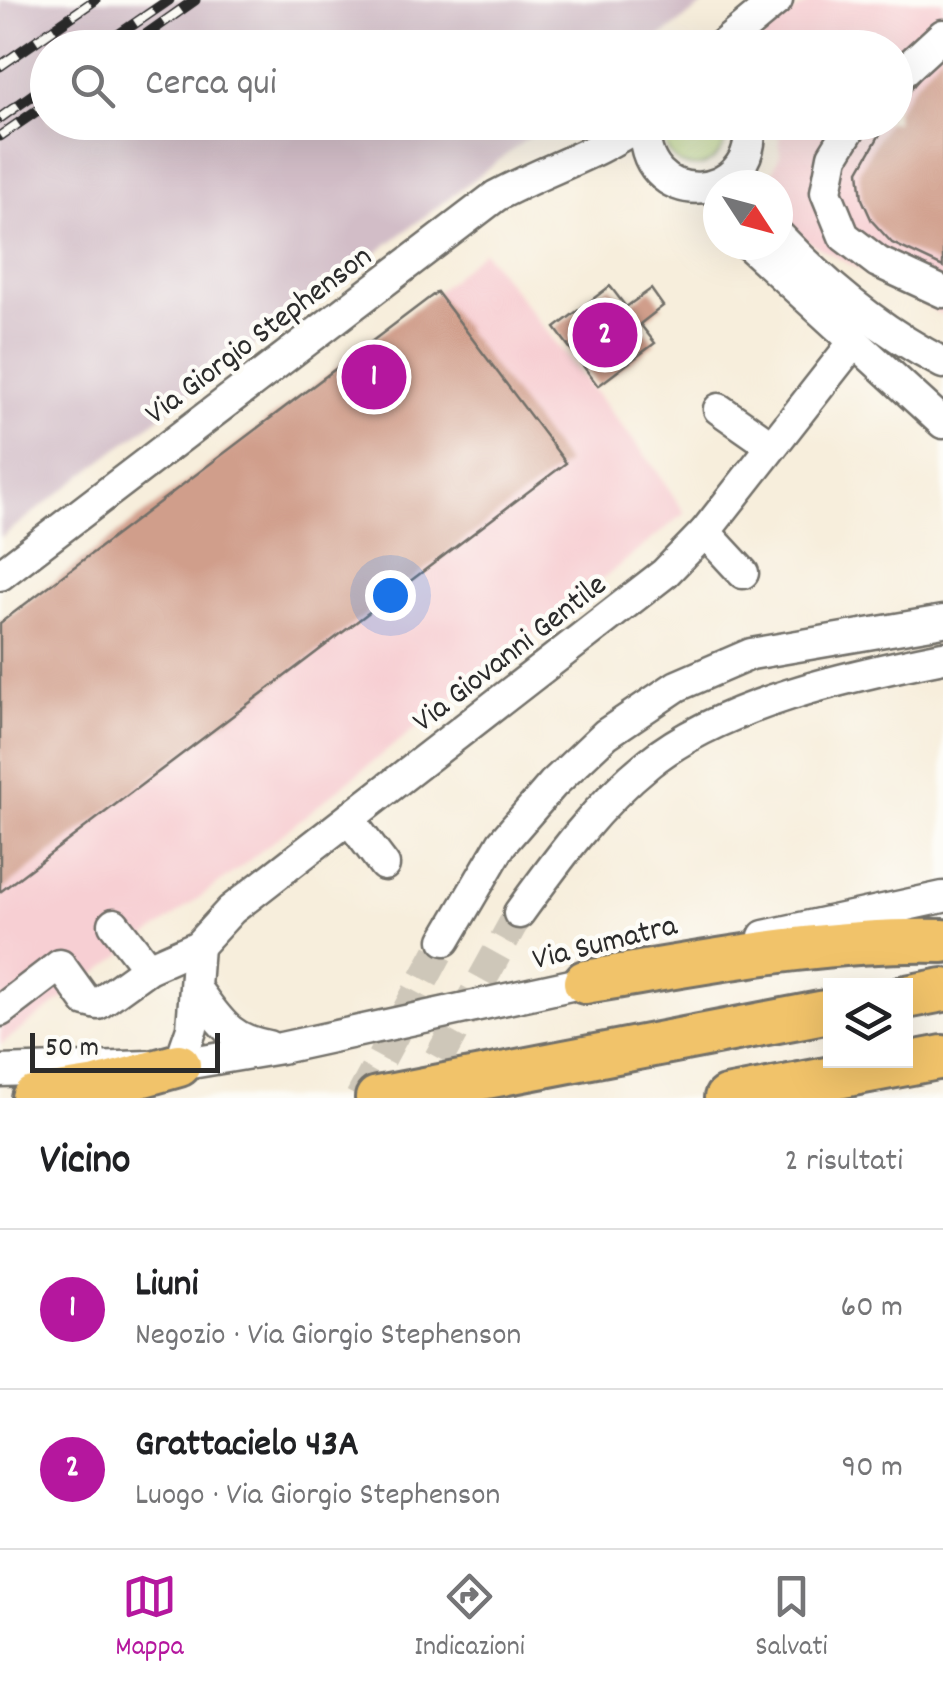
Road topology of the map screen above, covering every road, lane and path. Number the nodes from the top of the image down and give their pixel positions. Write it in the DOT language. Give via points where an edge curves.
graph roads {
  1 [pos="777,0"];
  2 [pos="741,30"];
  3 [pos="943,35"];
  4 [pos="913,62"];
  5 [pos="613,140"];
  6 [pos="644,140"];
  7 [pos="750,140"];
  8 [pos="843,140"];
  9 [pos="652,165"];
  10 [pos="568,166"];
  11 [pos="749,170"];
  12 [pos="703,188"];
  13 [pos="694,190"];
  14 [pos="703,198"];
  15 [pos="844,236"];
  16 [pos="793,251"];
  17 [pos="765,260"];
  18 [pos="813,272"];
  19 [pos="943,292"];
  20 [pos="854,342"];
  21 [pos="943,363"];
  22 [pos="719,409"];
  23 [pos="943,423"];
  24 [pos="772,446"];
  25 [pos="706,532"];
  26 [pos="744,573"];
  27 [pos="0,575"];
  28 [pos="943,621"];
  29 [pos="943,657"];
  30 [pos="348,819"];
  31 [pos="384,866"];
  32 [pos="943,898"];
  33 [pos="519,913"];
  34 [pos="114,924"];
  35 [pos="445,940"];
  36 [pos="943,941"];
  37 [pos="198,946"];
  38 [pos="148,968"];
  39 [pos="584,982"];
  40 [pos="943,990"];
  41 [pos="197,991"];
  42 [pos="913,996"];
  43 [pos="0,1011"];
  44 [pos="823,1012"];
  45 [pos="281,1048"];
  46 [pos="943,1057"];
  47 [pos="179,1065"];
  48 [pos="0,1071"];
  49 [pos="32,1098"];
  50 [pos="377,1098"];
  51 [pos="726,1098"];
  1 -- 2 [label="street"];
  3 -- 4 [label="street"];
  5 -- 10 [label="street, Via Giorgio Stephenson"];
  6 -- 9 [label="street"];
  7 -- 11 [label="street"];
  8 -- 15 [label="street" via="826,192"];
  9 -- 10 [label="street, Via Giorgio Stephenson"];
  9 -- 13 [label="street" via="669,181"];
  10 -- 27 [label="street, Via Giorgio Stephenson" via="522,182 467,217"];
  12 -- 13 [label="street"];
  13 -- 14 [label="street"];
  15 -- 18 [label="street"];
  15 -- 19 [label="street" via="878,262"];
  16 -- 18 [label="street"];
  17 -- 20 [label="street"];
  18 -- 21 [label="street" via="873,322"];
  20 -- 23 [label="street"];
  20 -- 24 [label="street, Via Giovanni Gentile"];
  22 -- 24 [label="street"];
  24 -- 25 [label="street, Via Giovanni Gentile"];
  25 -- 26 [label="street"];
  25 -- 30 [label="street, Via Giovanni Gentile" via="665,573"];
  28 -- 35 [label="street" via="750,654 677,686 606,734 553,784 502,843"];
  29 -- 33 [label="street" via="758,704 711,724 651,762 600,809"];
  30 -- 31 [label="street"];
  30 -- 37 [label="street, Via Giovanni Gentile" via="231,910"];
  32 -- 39 [label="street, Via Sumatra"];
  34 -- 38 [label="street"];
  36 -- 39 [label="highway" via="825,946"];
  37 -- 38 [label="street, Via Giovanni Gentile"];
  37 -- 41 [label="street"];
  38 -- 43 [label="street, Via Giovanni Gentile" via="98,1004 89,1003 68,977"];
  39 -- 45 [label="street, Via Sumatra"];
  40 -- 42 [label="highway"];
  41 -- 45 [label="street" via="237,1038"];
  41 -- 47 [label="street"];
  44 -- 50 [label="highway"];
  45 -- 47 [label="street, Via Sumatra"];
  46 -- 51 [label="highway"];
  47 -- 48 [label="street"];
  47 -- 49 [label="highway"];
}
